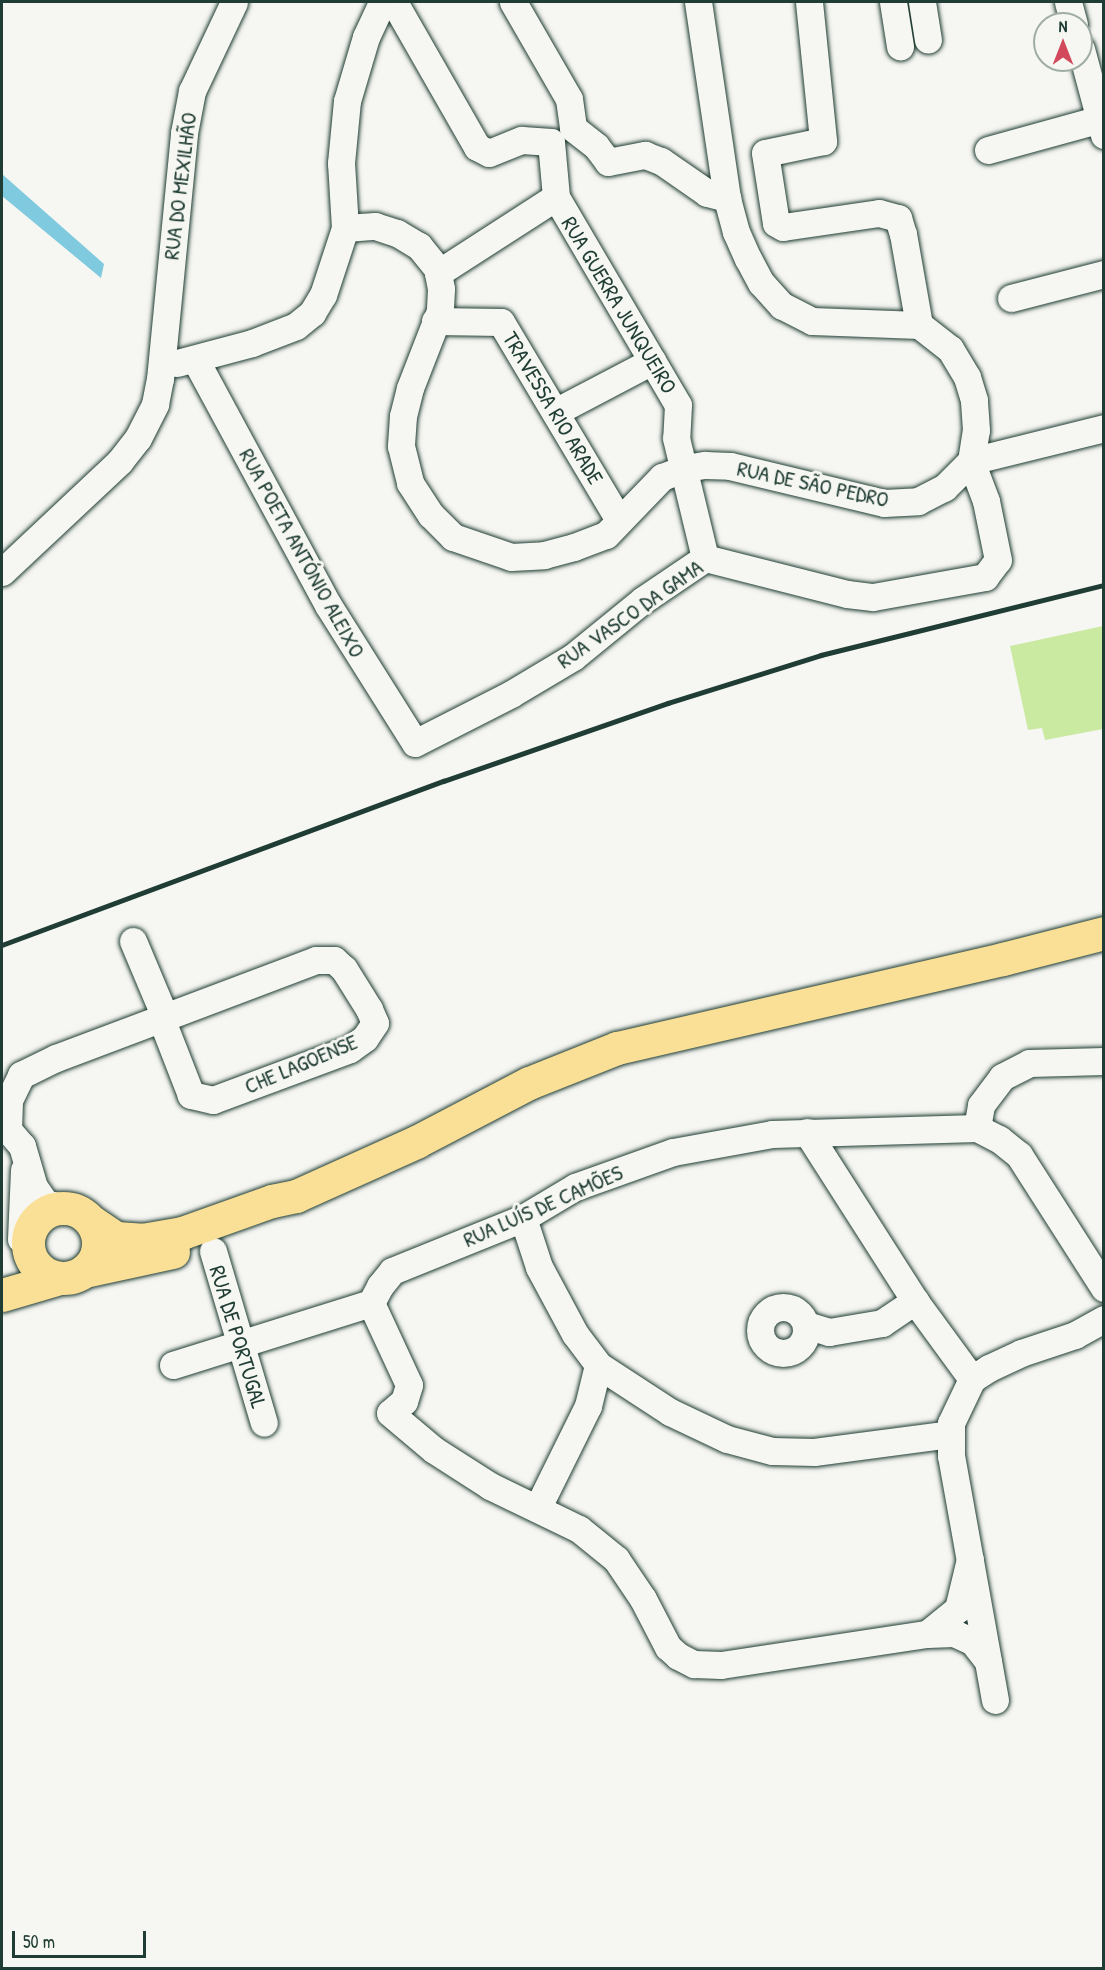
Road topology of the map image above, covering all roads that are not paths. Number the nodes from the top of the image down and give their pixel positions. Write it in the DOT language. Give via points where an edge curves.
graph roads {
  1 [pos="234,2"];
  2 [pos="382,2"];
  3 [pos="394,2"];
  4 [pos="513,2"];
  5 [pos="698,2"];
  6 [pos="809,2"];
  7 [pos="893,2"];
  8 [pos="922,2"];
  9 [pos="928,40"];
  10 [pos="900,46"];
  11 [pos="1087,72"];
  12 [pos="1102,124"];
  13 [pos="562,135"];
  14 [pos="988,150"];
  15 [pos="343,197"];
  16 [pos="556,197"];
  17 [pos="727,198"];
  18 [pos="375,226"];
  19 [pos="345,228"];
  20 [pos="438,273"];
  21 [pos="1104,274"];
  22 [pos="1011,298"];
  23 [pos="435,321"];
  24 [pos="919,325"];
  25 [pos="195,359"];
  26 [pos="652,361"];
  27 [pos="160,379"];
  28 [pos="555,412"];
  29 [pos="1104,428"];
  30 [pos="971,460"];
  31 [pos="685,468"];
  32 [pos="619,520"];
  33 [pos="705,558"];
  34 [pos="2,572"];
  35 [pos="415,743"];
  36 [pos="1104,919"];
  37 [pos="1104,933"];
  38 [pos="133,941"];
  39 [pos="1003,959"];
  40 [pos="163,1017"];
  41 [pos="1104,1061"];
  42 [pos="977,1128"];
  43 [pos="9,1130"];
  44 [pos="807,1132"];
  45 [pos="416,1142"];
  46 [pos="524,1218"];
  47 [pos="33,1227"];
  48 [pos="213,1251"];
  49 [pos="72,1275"];
  50 [pos="2,1285"];
  51 [pos="1104,1288"];
  52 [pos="2,1295"];
  53 [pos="915,1302"];
  54 [pos="371,1303"];
  55 [pos="1104,1319"];
  56 [pos="806,1325"];
  57 [pos="241,1346"];
  58 [pos="173,1365"];
  59 [pos="598,1365"];
  60 [pos="972,1379"];
  61 [pos="264,1423"];
  62 [pos="950,1434"];
  63 [pos="538,1507"];
  64 [pos="970,1559"];
  65 [pos="927,1634"];
  66 [pos="988,1661"];
  67 [pos="995,1700"];
  1 -- 27 [label="street, RUA DO MEXILHÃO" via="192,91 184,133"];
  2 -- 15 [label="street" via="366,37 347,101 341,164"];
  3 -- 13 [label="street" via="477,147 489,153 522,140"];
  4 -- 13 [label="street, RUA GUERRA JUNQUEIRO" via="569,99"];
  5 -- 17 [label="street"];
  6 -- 24 [label="street" via="823,141 765,153 776,223 783,227 879,213 898,218"];
  7 -- 10 [label="street"];
  8 -- 9 [label="street"];
  11 -- 12 [label="street"];
  12 -- 14 [label="street"];
  13 -- 16 [label="street, RUA GUERRA JUNQUEIRO"];
  13 -- 17 [label="street" via="596,146 608,162 645,155 662,161 707,193"];
  15 -- 18 [label="street"];
  15 -- 19 [label="street"];
  16 -- 20 [label="street"];
  16 -- 26 [label="street, RUA GUERRA JUNQUEIRO"];
  17 -- 24 [label="street" via="748,259 761,283 782,306 812,321"];
  18 -- 19 [label="street"];
  18 -- 20 [label="street" via="419,246"];
  19 -- 25 [label="street" via="323,295 312,314 296,326"];
  20 -- 23 [label="street, RUA DE SÃO PEDRO" via="440,310"];
  21 -- 22 [label="street"];
  23 -- 28 [label="street, TRAVESSA RIO ARADE" via="501,322"];
  23 -- 32 [label="street, RUA DE SÃO PEDRO" via="410,388 401,446 410,483 430,515 453,537 512,557 544,555 574,547 606,535"];
  24 -- 30 [label="street" via="950,349 967,377 974,400 976,430"];
  25 -- 27 [label="street" via="174,363"];
  25 -- 35 [label="street, RUA POETA ANTÓNIO ALEIXO" via="328,605"];
  26 -- 28 [label="street"];
  26 -- 31 [label="street, RUA GUERRA JUNQUEIRO" via="678,405 676,438"];
  27 -- 34 [label="street, RUA DO MEXILHÃO" via="155,404 126,453"];
  28 -- 32 [label="street, TRAVESSA RIO ARADE"];
  29 -- 30 [label="street"];
  30 -- 31 [label="street, RUA DE SÃO PEDRO" via="945,487 918,501 884,503 730,466"];
  30 -- 33 [label="street, RUA VASCO DA GAMA" via="986,501 998,560 985,577 873,597"];
  31 -- 32 [label="street, RUA DE SÃO PEDRO" via="662,477"];
  31 -- 33 [label="street, RUA GUERRA JUNQUEIRO"];
  33 -- 35 [label="street, RUA VASCO DA GAMA" via="643,600 573,657 512,694"];
  36 -- 39 [label="main road"];
  37 -- 39 [label="main road"];
  38 -- 40 [label="street, CHE LAGOENSE"];
  39 -- 45 [label="main road" via="617,1048 529,1083"];
  40 -- 40 [label="street, CHE LAGOENSE" via="316,960 334,960 344,969 375,1023 365,1038 350,1049 213,1100 191,1095"];
  40 -- 43 [label="street, CHE LAGOENSE" via="21,1075 9,1100"];
  41 -- 42 [label="street" via="1029,1063 1002,1077 981,1105"];
  42 -- 44 [label="street, RUA LUÍS DE CAMÕES"];
  42 -- 51 [label="street" via="1019,1155"];
  43 -- 47 [label="street" via="25,1175"];
  43 -- 47 [label="street" via="22,1146 34,1187 46,1204"];
  44 -- 46 [label="street, RUA LUÍS DE CAMÕES" via="772,1134 673,1152 575,1187"];
  44 -- 53 [label="street"];
  45 -- 47 [label="main road" via="296,1196 182,1233 142,1240"];
  45 -- 49 [label="main road" via="378,1170 232,1235"];
  46 -- 54 [label="street, RUA LUÍS DE CAMÕES" via="392,1271"];
  46 -- 59 [label="street" via="539,1267 575,1334"];
  47 -- 49 [label="main road" via="40,1271"];
  47 -- 49 [label="main road" via="98,1236 98,1251 91,1265"];
  47 -- 50 [label="main road" via="25,1267"];
  48 -- 57 [label="street, RUA DE PORTUGAL"];
  49 -- 52 [label="main road"];
  53 -- 56 [label="street" via="882,1323 829,1332"];
  53 -- 60 [label="street"];
  54 -- 57 [label="street"];
  54 -- 63 [label="street" via="409,1385 404,1401 390,1413 434,1450 490,1486"];
  55 -- 60 [label="street" via="1075,1335 1005,1360"];
  57 -- 58 [label="street"];
  57 -- 61 [label="street, RUA DE PORTUGAL"];
  59 -- 62 [label="street" via="670,1412 727,1439 772,1452 814,1452"];
  59 -- 63 [label="street" via="588,1406"];
  60 -- 62 [label="street" via="951,1423"];
  62 -- 64 [label="street"];
  63 -- 65 [label="street" via="579,1529 616,1559 668,1647 694,1664 721,1665"];
  64 -- 65 [label="street" via="957,1609"];
  64 -- 66 [label="street"];
  65 -- 66 [label="street" via="954,1633 973,1642"];
  66 -- 67 [label="street"];
}
